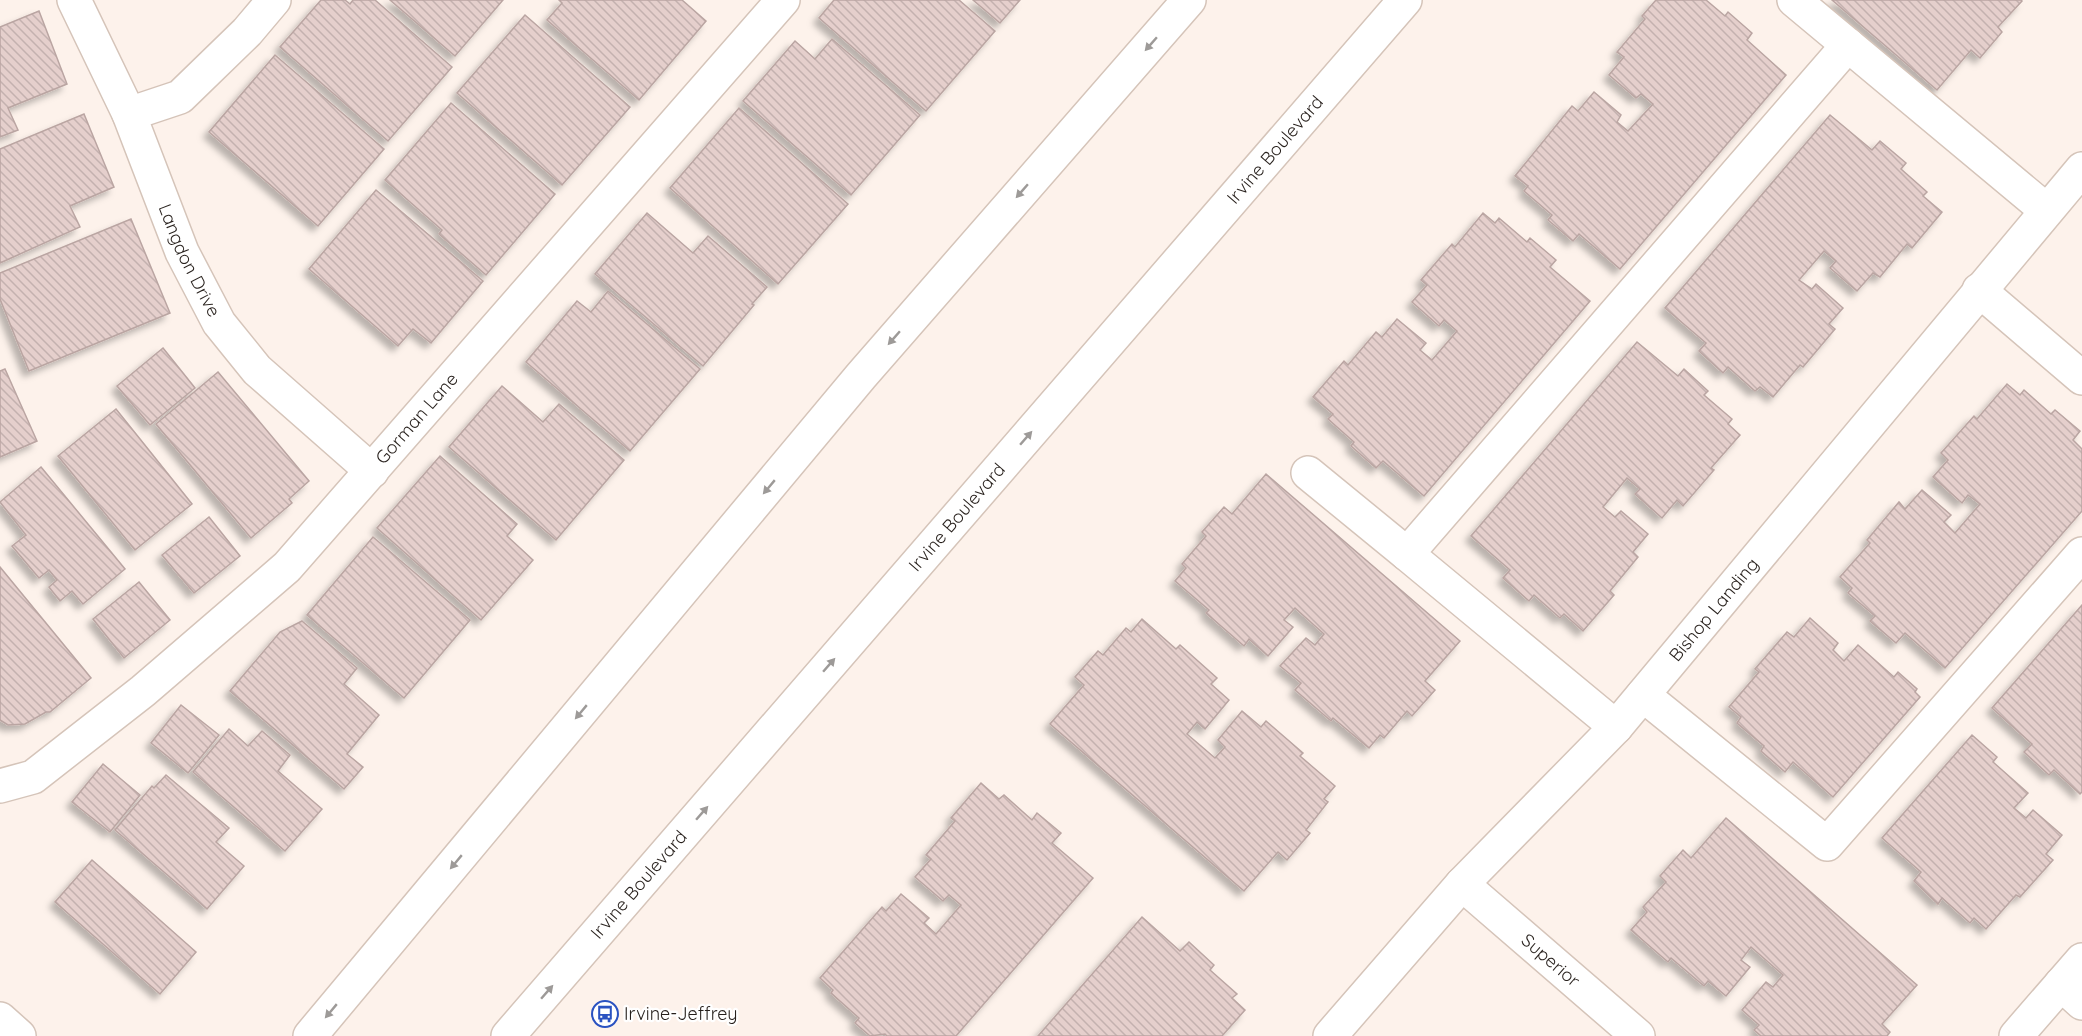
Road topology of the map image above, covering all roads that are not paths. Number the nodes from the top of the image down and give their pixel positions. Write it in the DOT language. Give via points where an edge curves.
graph roads {
  1 [pos="74,0"];
  2 [pos="274,0"];
  3 [pos="783,0"];
  4 [pos="1189,0"];
  5 [pos="1405,0"];
  6 [pos="1794,0"];
  7 [pos="1848,45"];
  8 [pos="129,114"];
  9 [pos="2082,169"];
  10 [pos="2046,210"];
  11 [pos="1979,290"];
  12 [pos="2082,378"];
  13 [pos="372,471"];
  14 [pos="1308,473"];
  15 [pos="1407,554"];
  16 [pos="2082,554"];
  17 [pos="1642,695"];
  18 [pos="1616,727"];
  19 [pos="2,787"];
  20 [pos="1462,884"];
  21 [pos="2082,960"];
  22 [pos="2071,994"];
  23 [pos="0,1019"];
  24 [pos="19,1036"];
  25 [pos="310,1036"];
  26 [pos="508,1036"];
  27 [pos="1330,1036"];
  28 [pos="1638,1036"];
  29 [pos="2016,1036"];
  1 -- 8 [label="street, Langdon Drive"];
  2 -- 8 [label="street" via="180,97"];
  3 -- 13 [label="street, Gorman Lane"];
  4 -- 25 [label="street, one-way" via="861,376"];
  26 -- 5 [label="street, Irvine Boulevard, one-way"];
  6 -- 7 [label="street"];
  7 -- 10 [label="street"];
  7 -- 15 [label="street"];
  8 -- 13 [label="street, Langdon Drive" via="182,252 219,323 256,370"];
  9 -- 10 [label="street, Bishop Landing"];
  10 -- 11 [label="street, Bishop Landing"];
  11 -- 12 [label="street"];
  11 -- 17 [label="street, Bishop Landing"];
  13 -- 19 [label="street, Gorman Lane" via="287,567 161,676 33,777"];
  14 -- 15 [label="street"];
  15 -- 18 [label="street"];
  16 -- 17 [label="street" via="1827,844"];
  17 -- 18 [label="street, Bishop Landing"];
  18 -- 20 [label="street, Bishop Landing"];
  20 -- 27 [label="street, Bishop Landing"];
  20 -- 28 [label="street, Superior"];
  21 -- 22 [label="street"];
  22 -- 29 [label="street"];
  23 -- 24 [label="street"];
}
